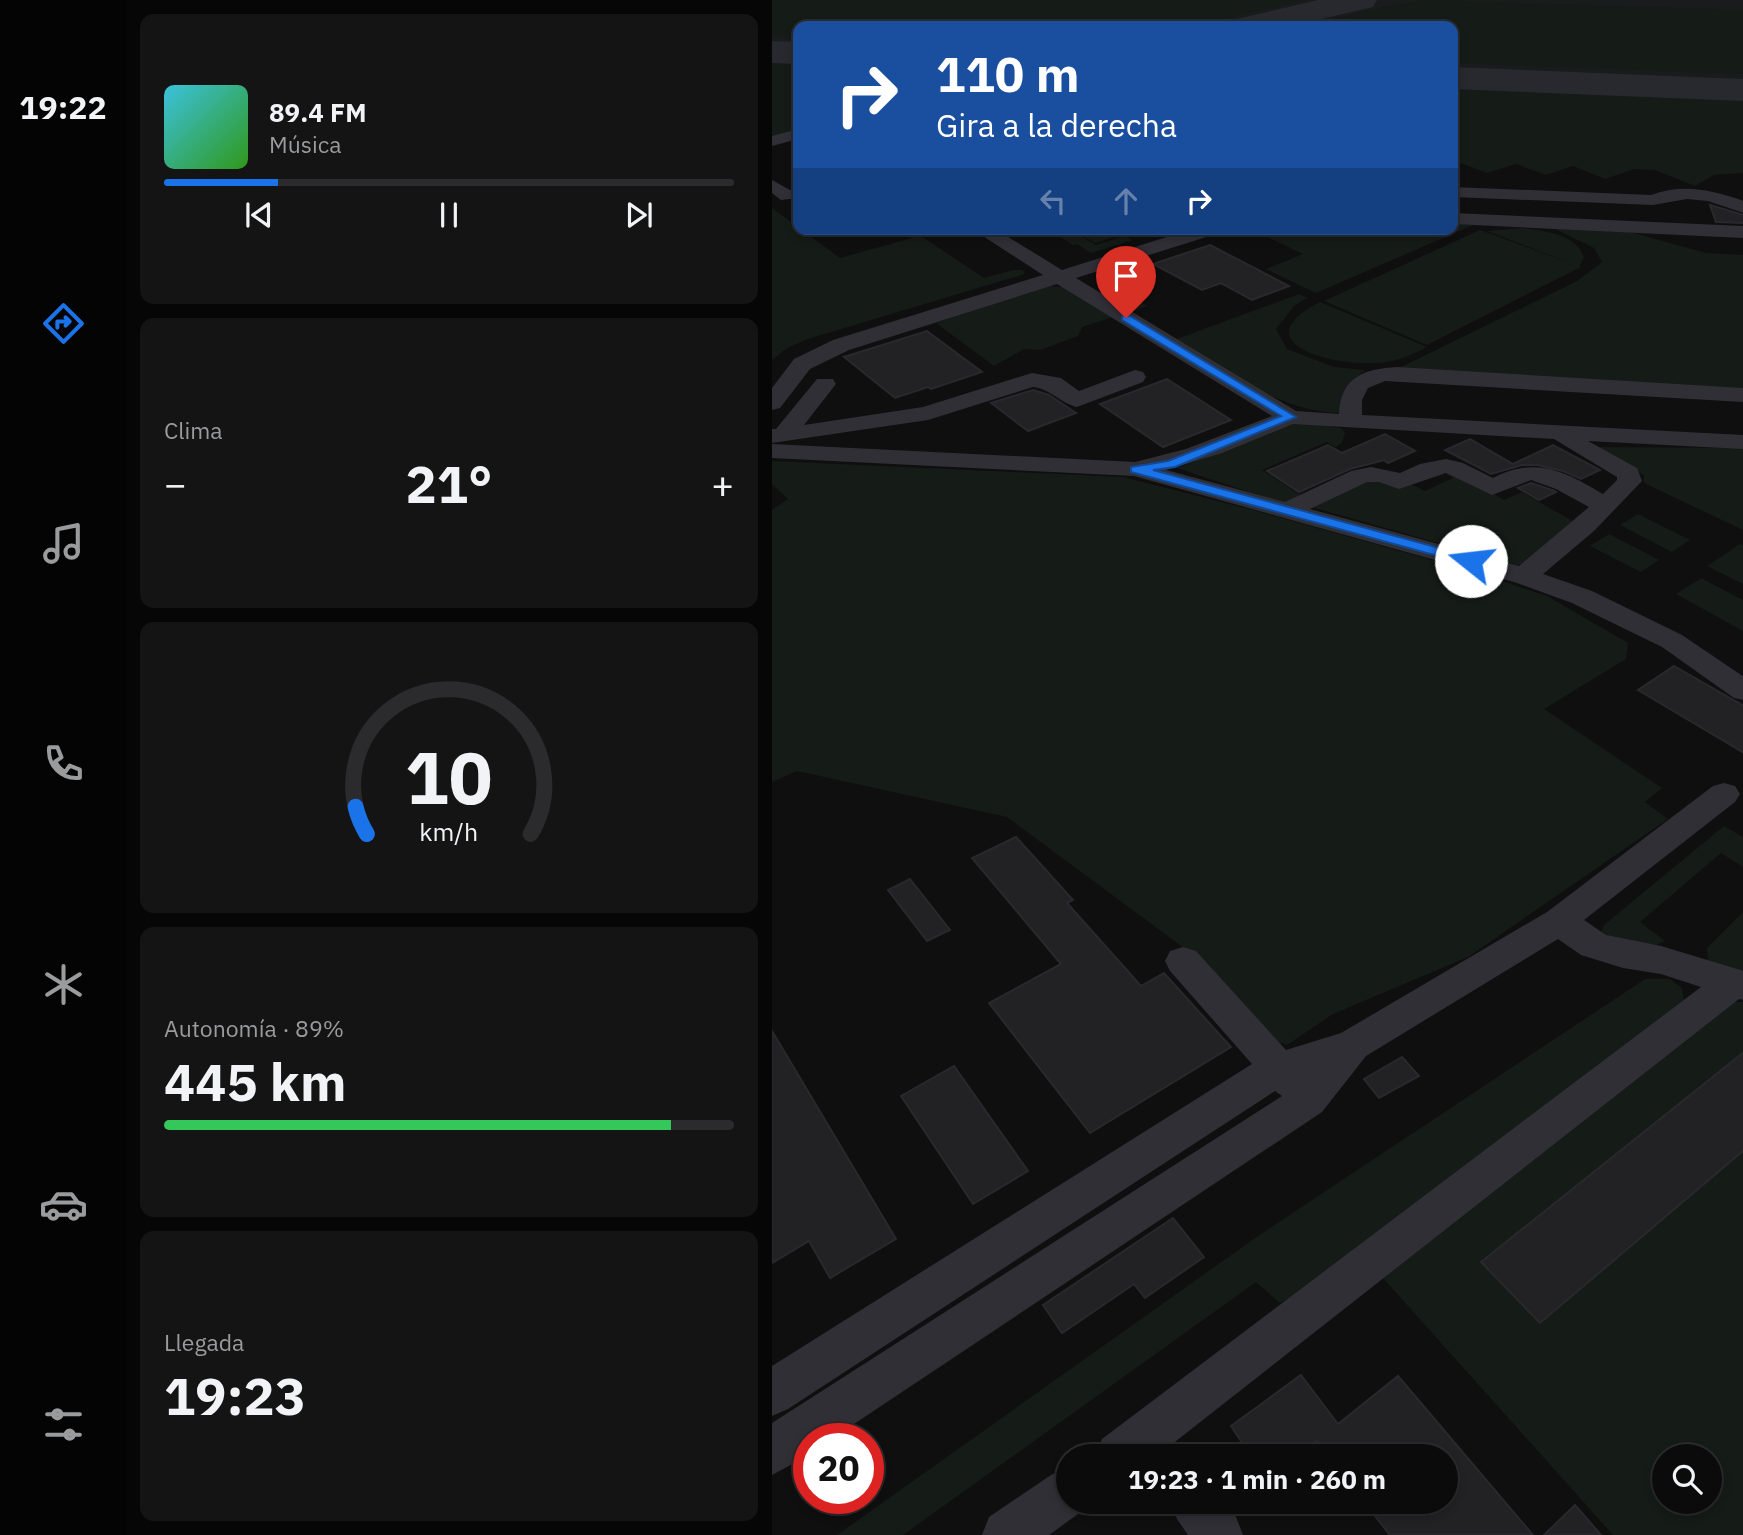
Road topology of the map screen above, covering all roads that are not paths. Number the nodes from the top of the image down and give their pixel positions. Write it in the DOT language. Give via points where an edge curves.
graph roads {
  1 [pos="793,135"];
  2 [pos="772,141"];
  3 [pos="1458,192"];
  4 [pos="1743,208"];
  5 [pos="1458,211"];
  6 [pos="1458,218"];
  7 [pos="1743,225"];
  8 [pos="1656,228"];
  9 [pos="1743,232"];
  10 [pos="991,235"];
  11 [pos="1166,235"];
  12 [pos="1191,235"];
  13 [pos="1717,250"];
  14 [pos="1053,274"];
  15 [pos="772,374"];
  16 [pos="1135,377"];
  17 [pos="825,384"];
  18 [pos="1743,395"];
  19 [pos="772,403"];
  20 [pos="1290,417"];
  21 [pos="1350,421"];
  22 [pos="1421,426"];
  23 [pos="1558,434"];
  24 [pos="775,441"];
  25 [pos="1743,442"];
  26 [pos="1440,464"];
  27 [pos="1135,469"];
  28 [pos="1605,506"];
  29 [pos="1289,510"];
  30 [pos="1523,576"];
  31 [pos="1743,691"];
  32 [pos="1724,794"];
  33 [pos="1559,921"];
  34 [pos="1183,961"];
  35 [pos="1738,984"];
  36 [pos="1353,1045"];
  37 [pos="1278,1068"];
  38 [pos="1308,1100"];
  39 [pos="772,1394"];
  40 [pos="1148,1444"];
  41 [pos="772,1451"];
  42 [pos="1056,1500"];
  43 [pos="1203,1514"];
  44 [pos="1007,1535"];
  45 [pos="1218,1535"];
  1 -- 2 [label="lane"];
  3 -- 4 [label="lane" via="1653,200 1693,193"];
  5 -- 7 [label="lane"];
  6 -- 8 [label="lane"];
  8 -- 9 [label="lane"];
  8 -- 13 [label="lane"];
  10 -- 14 [label="lane"];
  11 -- 14 [label="lane"];
  12 -- 14 [label="lane"];
  14 -- 15 [label="lane" via="813,344 784,359"];
  14 -- 19 [label="lane" via="815,356 802,364"];
  14 -- 20 [label="lane"];
  16 -- 24 [label="lane" via="1077,400 1053,383 1032,380 928,413"];
  17 -- 24 [label="lane"];
  18 -- 21 [label="lane" via="1381,375 1359,384 1351,400"];
  20 -- 21 [label="lane"];
  20 -- 27 [label="lane" via="1180,461"];
  21 -- 22 [label="lane"];
  22 -- 23 [label="lane"];
  22 -- 26 [label="lane"];
  23 -- 25 [label="lane"];
  23 -- 28 [label="lane" via="1628,473 1630,481"];
  24 -- 27 [label="lane"];
  26 -- 28 [label="lane" via="1492,488 1534,472"];
  26 -- 29 [label="lane" via="1399,482 1373,473"];
  27 -- 29 [label="lane"];
  28 -- 30 [label="lane"];
  29 -- 30 [label="lane"];
  30 -- 31 [label="lane" via="1582,597 1672,641"];
  32 -- 33 [label="lane"];
  33 -- 35 [label="lane" via="1593,945"];
  33 -- 36 [label="lane"];
  34 -- 37 [label="lane"];
  35 -- 40 [label="lane"];
  36 -- 37 [label="lane"];
  36 -- 38 [label="lane"];
  37 -- 38 [label="lane"];
  37 -- 39 [label="lane"];
  38 -- 41 [label="lane"];
  42 -- 44 [label="lane"];
  43 -- 45 [label="lane"];
}
